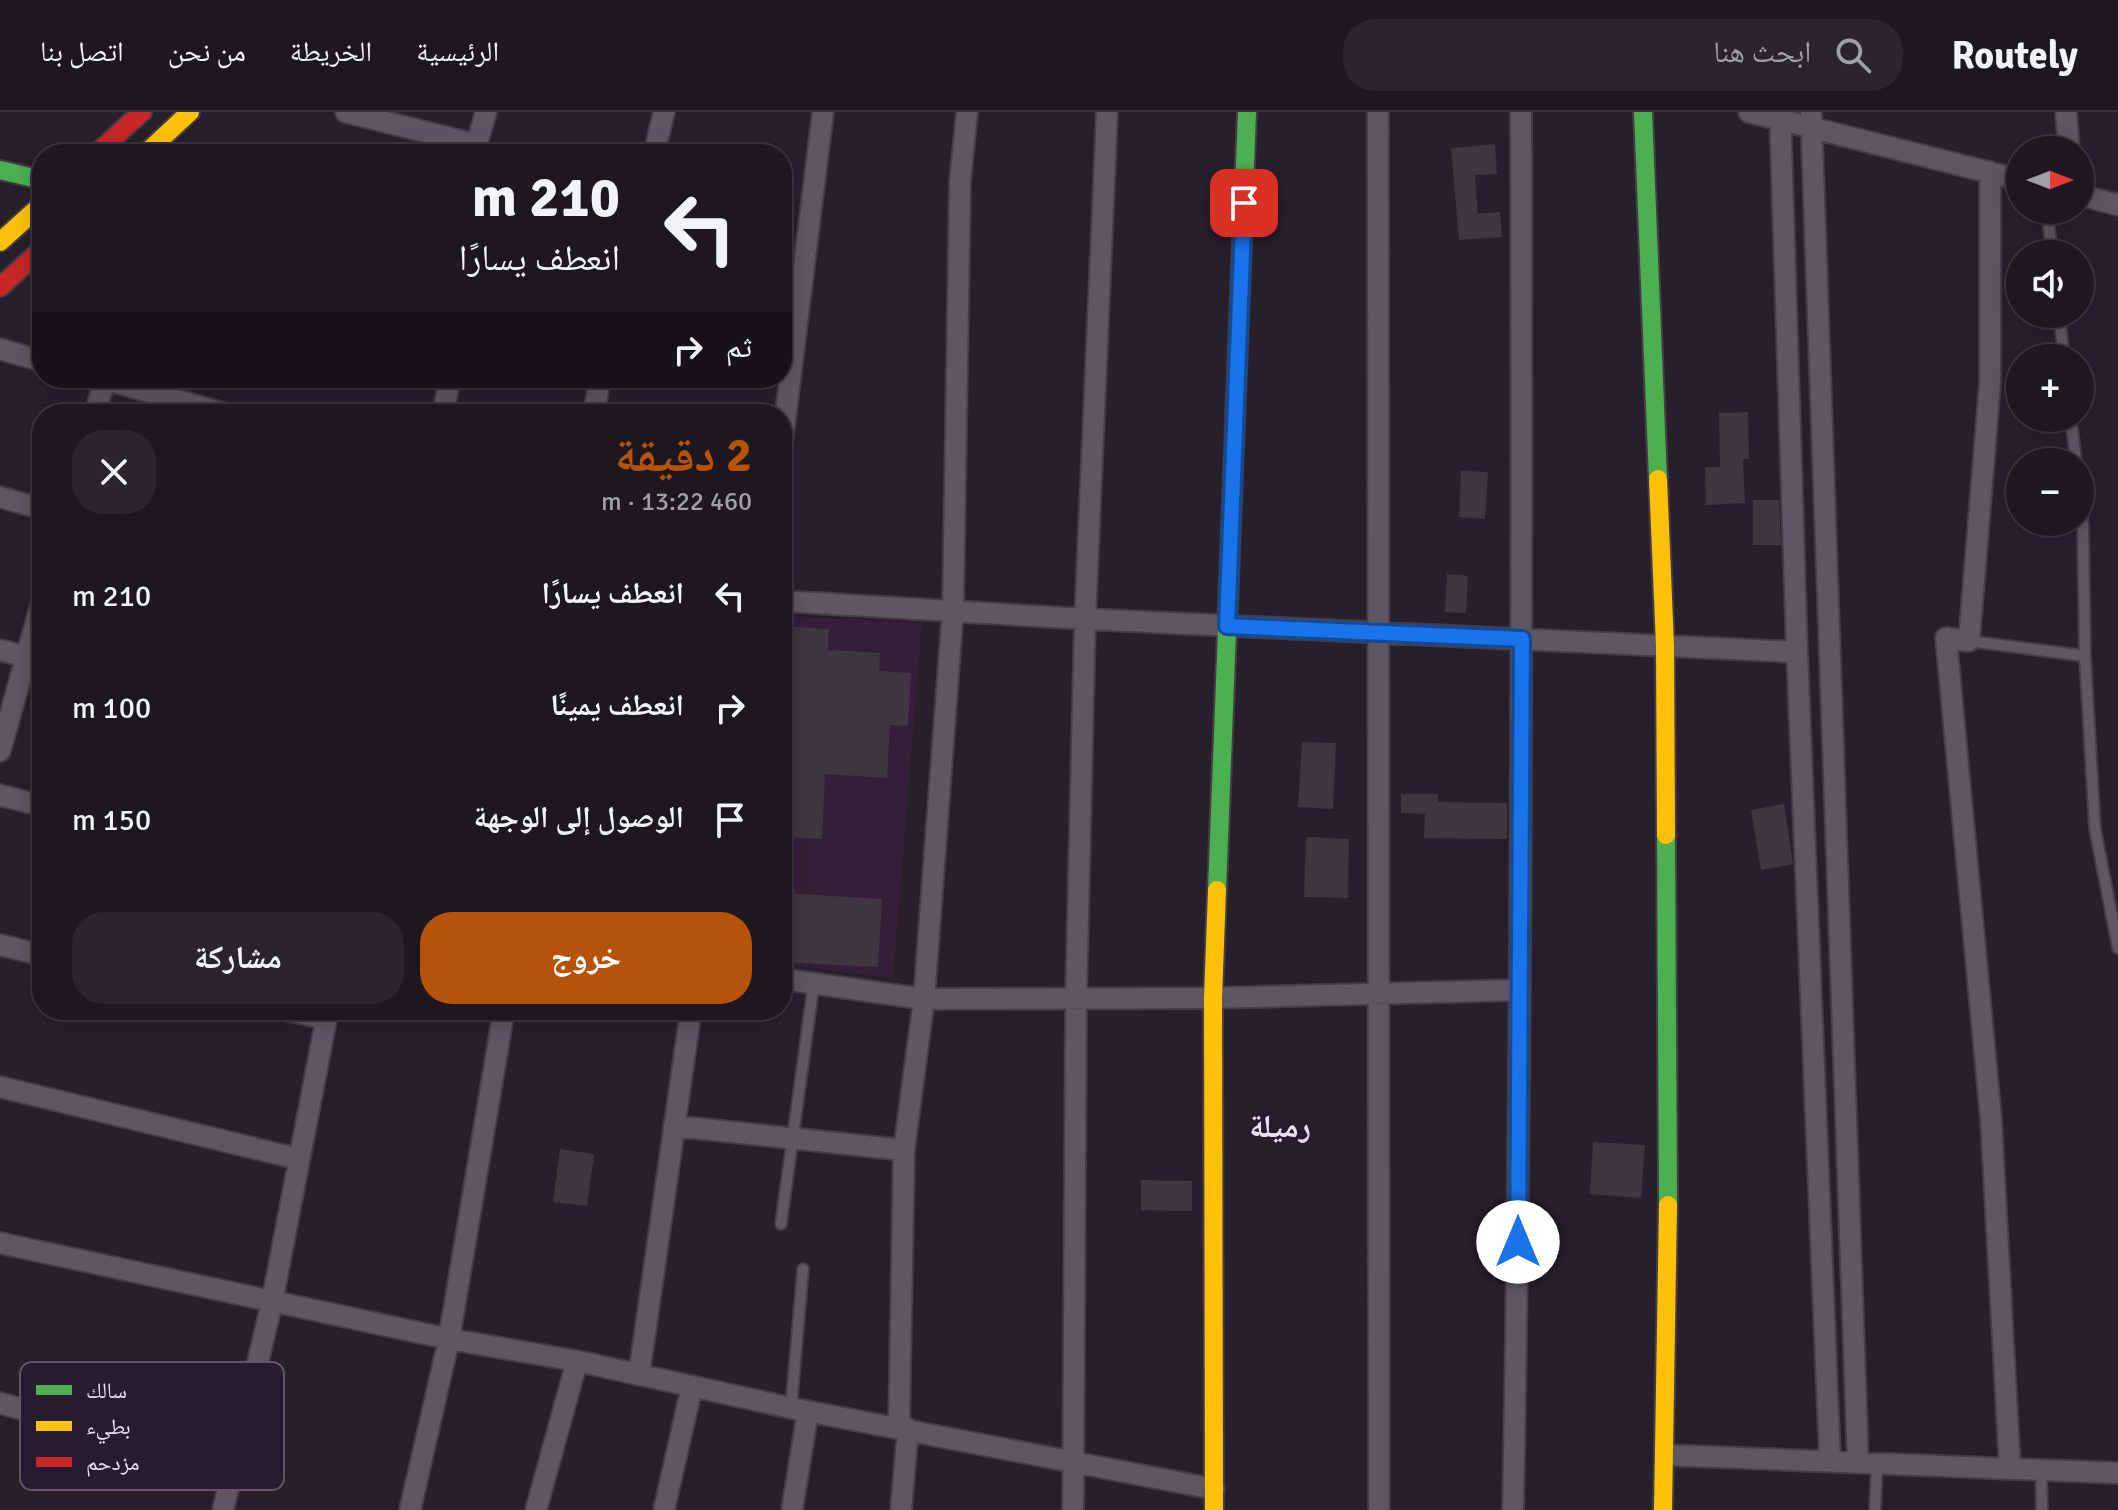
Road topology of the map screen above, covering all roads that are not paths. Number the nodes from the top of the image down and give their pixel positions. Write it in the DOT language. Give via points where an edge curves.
graph roads {
  1 [pos="142,112"];
  2 [pos="190,112"];
  3 [pos="346,112"];
  4 [pos="486,112"];
  5 [pos="664,112"];
  6 [pos="823,112"];
  7 [pos="967,112"];
  8 [pos="1107,112"];
  9 [pos="1247,112"];
  10 [pos="1378,112"];
  11 [pos="1521,112"];
  12 [pos="1643,112"];
  13 [pos="1749,112"];
  14 [pos="2066,112"];
  15 [pos="1780,117"];
  16 [pos="1811,120"];
  17 [pos="2068,136"];
  18 [pos="109,144"];
  19 [pos="157,144"];
  20 [pos="455,144"];
  21 [pos="477,144"];
  22 [pos="656,144"];
  23 [pos="0,170"];
  24 [pos="1990,172"];
  25 [pos="2006,176"];
  26 [pos="32,178"];
  27 [pos="2094,199"];
  28 [pos="2118,205"];
  29 [pos="32,213"];
  30 [pos="3,240"];
  31 [pos="32,254"];
  32 [pos="32,258"];
  33 [pos="0,287"];
  34 [pos="0,349"];
  35 [pos="32,358"];
  36 [pos="792,363"];
  37 [pos="134,388"];
  38 [pos="191,404"];
  39 [pos="0,497"];
  40 [pos="32,506"];
  41 [pos="2083,536"];
  42 [pos="792,601"];
  43 [pos="953,609"];
  44 [pos="1085,619"];
  45 [pos="1227,626"];
  46 [pos="1379,633"];
  47 [pos="1522,639"];
  48 [pos="1969,641"];
  49 [pos="1665,646"];
  50 [pos="0,650"];
  51 [pos="1797,652"];
  52 [pos="2085,656"];
  53 [pos="32,658"];
  54 [pos="32,664"];
  55 [pos="0,751"];
  56 [pos="0,795"];
  57 [pos="32,803"];
  58 [pos="0,945"];
  59 [pos="2118,948"];
  60 [pos="32,953"];
  61 [pos="792,980"];
  62 [pos="814,982"];
  63 [pos="1519,990"];
  64 [pos="1379,995"];
  65 [pos="1213,998"];
  66 [pos="924,999"];
  67 [pos="1076,999"];
  68 [pos="326,1020"];
  69 [pos="502,1020"];
  70 [pos="690,1020"];
  71 [pos="0,1087"];
  72 [pos="674,1126"];
  73 [pos="793,1139"];
  74 [pos="904,1150"];
  75 [pos="299,1159"];
  76 [pos="781,1224"];
  77 [pos="0,1243"];
  78 [pos="803,1269"];
  79 [pos="272,1302"];
  80 [pos="449,1339"];
  81 [pos="577,1361"];
  82 [pos="258,1362"];
  83 [pos="639,1375"];
  84 [pos="692,1386"];
  85 [pos="0,1403"];
  86 [pos="20,1409"];
  87 [pos="799,1410"];
  88 [pos="904,1428"];
  89 [pos="1665,1455"];
  90 [pos="1830,1461"];
  91 [pos="1074,1463"];
  92 [pos="1868,1464"];
  93 [pos="2010,1469"];
  94 [pos="2041,1471"];
  95 [pos="2118,1473"];
  96 [pos="227,1490"];
  97 [pos="1217,1504"];
  98 [pos="223,1510"];
  99 [pos="410,1510"];
  100 [pos="536,1510"];
  101 [pos="664,1510"];
  102 [pos="792,1510"];
  103 [pos="901,1510"];
  104 [pos="1073,1510"];
  105 [pos="1379,1510"];
  106 [pos="1513,1510"];
  107 [pos="1663,1510"];
  108 [pos="1875,1510"];
  109 [pos="2042,1510"];
  1 -- 18 [label="street"];
  2 -- 19 [label="street"];
  3 -- 20 [label="street"];
  4 -- 21 [label="street"];
  5 -- 22 [label="street"];
  6 -- 36 [label="street"];
  7 -- 43 [label="street" via="960,182"];
  8 -- 44 [label="street"];
  9 -- 45 [label="street"];
  10 -- 46 [label="street"];
  11 -- 47 [label="street"];
  12 -- 49 [label="street"];
  13 -- 15 [label="street"];
  14 -- 17 [label="street"];
  15 -- 16 [label="street"];
  15 -- 51 [label="street"];
  16 -- 24 [label="street"];
  16 -- 92 [label="street"];
  23 -- 26 [label="street"];
  24 -- 25 [label="street"];
  24 -- 48 [label="street" via="1990,383"];
  27 -- 28 [label="street"];
  29 -- 30 [label="street"];
  30 -- 31 [label="street"];
  32 -- 33 [label="street"];
  34 -- 35 [label="street"];
  37 -- 38 [label="street"];
  39 -- 40 [label="street"];
  41 -- 52 [label="lane"];
  42 -- 43 [label="street"];
  43 -- 44 [label="street"];
  43 -- 66 [label="street"];
  44 -- 45 [label="street"];
  44 -- 67 [label="street"];
  45 -- 46 [label="street"];
  45 -- 65 [label="street"];
  46 -- 47 [label="street"];
  46 -- 64 [label="street"];
  47 -- 49 [label="street"];
  47 -- 63 [label="street"];
  48 -- 52 [label="lane"];
  48 -- 93 [label="street" via="1946,638 1991,1119"];
  49 -- 51 [label="street"];
  49 -- 89 [label="street"];
  50 -- 53 [label="street"];
  51 -- 90 [label="street"];
  52 -- 59 [label="lane" via="2095,829"];
  54 -- 55 [label="street"];
  56 -- 57 [label="street"];
  58 -- 60 [label="street"];
  61 -- 62 [label="street"];
  62 -- 66 [label="street"];
  62 -- 73 [label="lane"];
  63 -- 64 [label="street"];
  63 -- 106 [label="street"];
  64 -- 65 [label="street"];
  64 -- 105 [label="street"];
  65 -- 67 [label="street"];
  65 -- 97 [label="street"];
  66 -- 67 [label="street"];
  66 -- 74 [label="street"];
  67 -- 91 [label="street"];
  68 -- 75 [label="street"];
  69 -- 80 [label="street"];
  70 -- 72 [label="street"];
  71 -- 75 [label="street"];
  72 -- 73 [label="street"];
  72 -- 83 [label="street"];
  73 -- 74 [label="street"];
  73 -- 76 [label="lane"];
  74 -- 88 [label="street"];
  75 -- 79 [label="street"];
  77 -- 79 [label="street"];
  78 -- 87 [label="lane"];
  79 -- 80 [label="street"];
  79 -- 82 [label="street"];
  80 -- 81 [label="street"];
  80 -- 99 [label="street"];
  81 -- 83 [label="street"];
  81 -- 100 [label="street"];
  83 -- 84 [label="street"];
  84 -- 87 [label="street"];
  84 -- 101 [label="street"];
  85 -- 86 [label="street"];
  87 -- 88 [label="street"];
  87 -- 102 [label="street"];
  88 -- 91 [label="street"];
  88 -- 103 [label="street"];
  89 -- 90 [label="street"];
  89 -- 107 [label="street"];
  90 -- 92 [label="street"];
  91 -- 97 [label="street"];
  91 -- 104 [label="street"];
  92 -- 93 [label="street"];
  92 -- 108 [label="lane"];
  93 -- 94 [label="street"];
  94 -- 95 [label="street"];
  94 -- 109 [label="lane"];
  96 -- 98 [label="street"];
}
